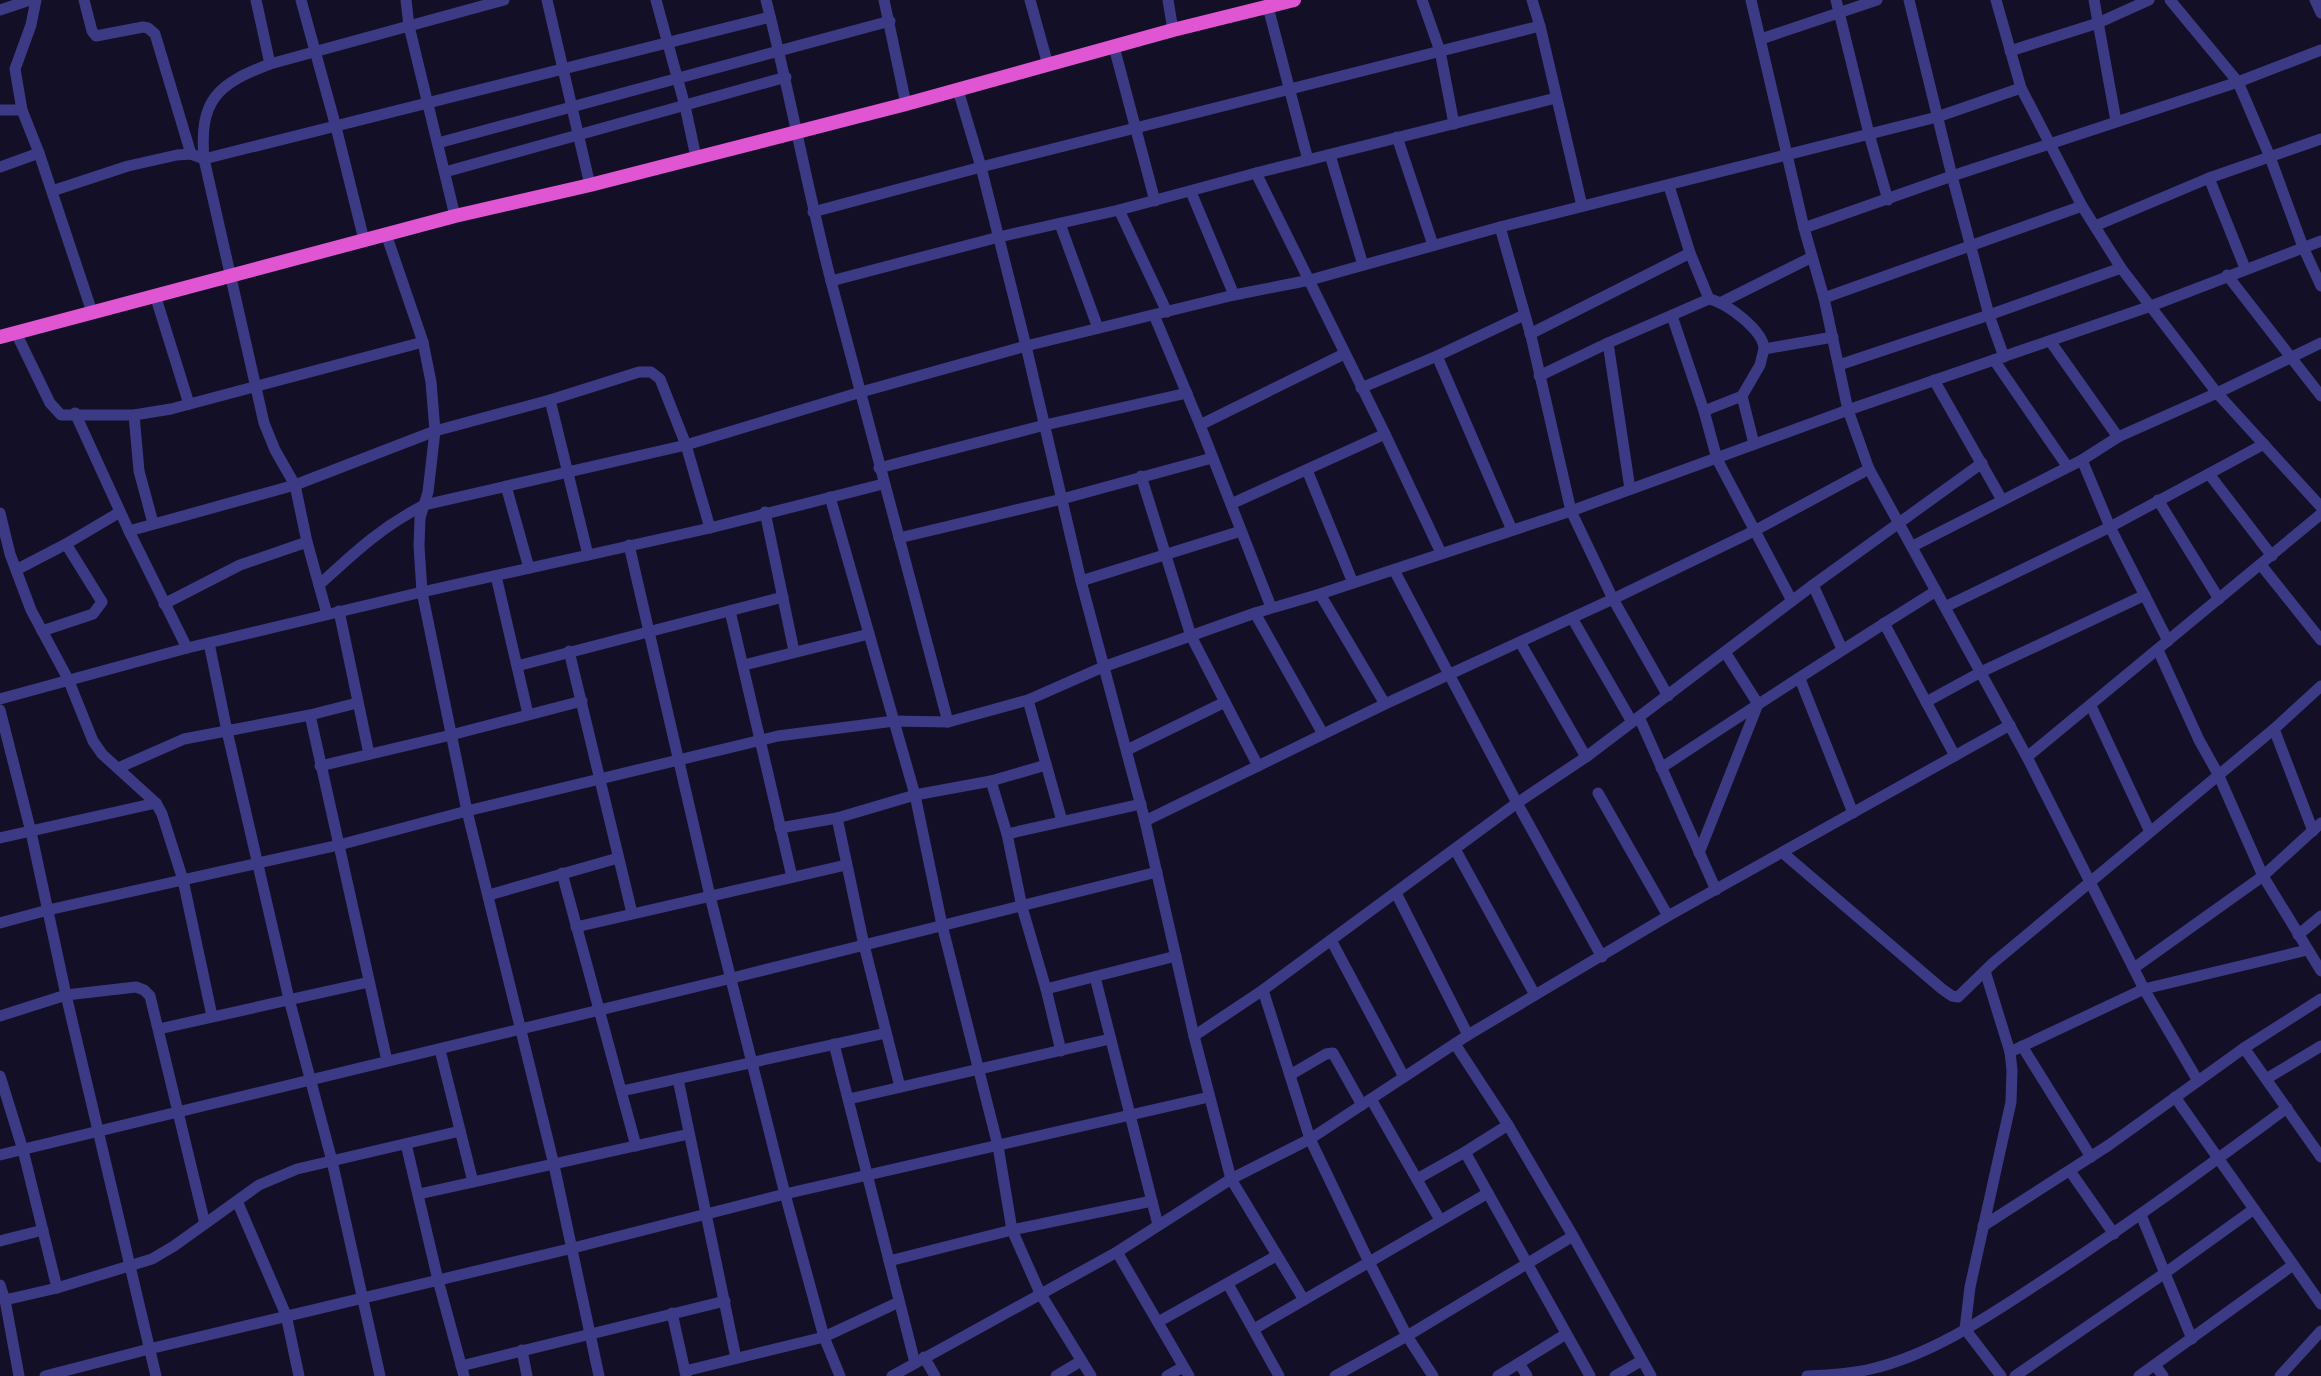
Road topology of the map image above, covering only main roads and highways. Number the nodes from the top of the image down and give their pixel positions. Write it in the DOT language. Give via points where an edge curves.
graph roads {
  1 [pos="1294,0"];
  2 [pos="0,337"];
  1 -- 2 [label="highway" via="906,104 455,216"];
}
